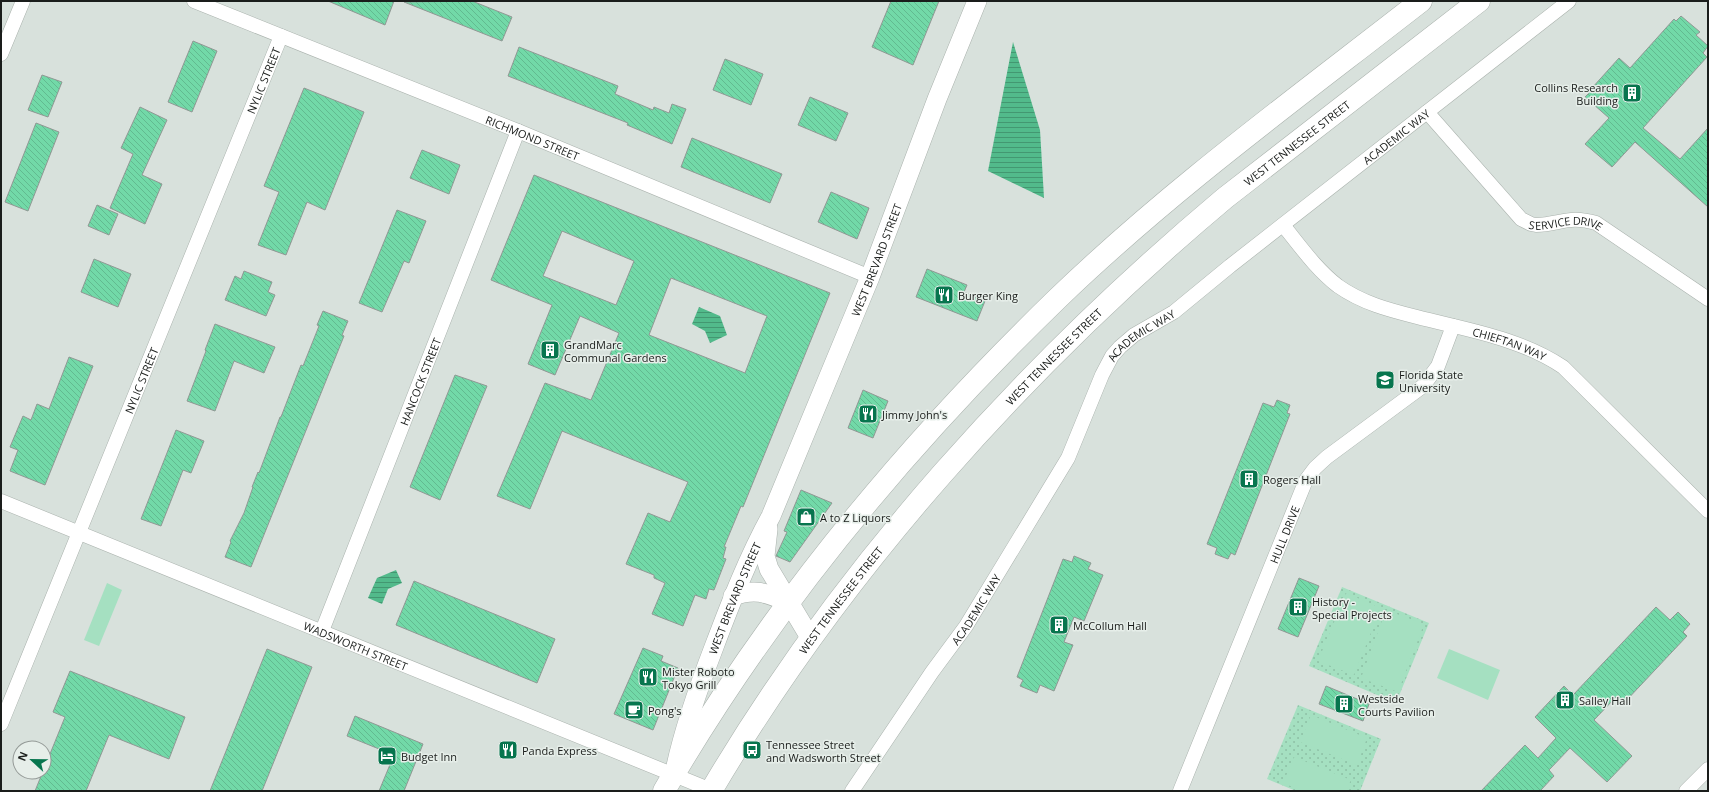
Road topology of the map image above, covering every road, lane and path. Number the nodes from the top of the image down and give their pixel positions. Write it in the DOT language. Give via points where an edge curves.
graph roads {
  1 [pos="23,1"];
  2 [pos="194,1"];
  3 [pos="977,1"];
  4 [pos="1421,1"];
  5 [pos="1479,1"];
  6 [pos="1569,1"];
  7 [pos="281,36"];
  8 [pos="1,54"];
  9 [pos="1427,112"];
  10 [pos="518,132"];
  11 [pos="1283,225"];
  12 [pos="870,277"];
  13 [pos="1708,299"];
  14 [pos="1453,326"];
  15 [pos="1,501"];
  16 [pos="1708,511"];
  17 [pos="771,516"];
  18 [pos="79,532"];
  19 [pos="733,596"];
  20 [pos="788,602"];
  21 [pos="322,631"];
  22 [pos="811,638"];
  23 [pos="1,724"];
  24 [pos="1708,769"];
  25 [pos="669,783"];
  26 [pos="711,791"];
  27 [pos="852,791"];
  28 [pos="1180,791"];
  29 [pos="1686,791"];
  1 -- 8 [label="street"];
  2 -- 7 [label="street, RICHMOND STREET"];
  3 -- 12 [label="street, WEST BREVARD STREET"];
  4 -- 20 [label="main road" via="1189,183 1058,298 969,386 923,436"];
  5 -- 22 [label="main road, WEST TENNESSEE STREET" via="1225,198 1123,289 1021,389 964,450 900,524"];
  6 -- 9 [label="street, ACADEMIC WAY"];
  7 -- 10 [label="street, RICHMOND STREET"];
  7 -- 18 [label="street, NYLIC STREET"];
  9 -- 11 [label="street, ACADEMIC WAY"];
  9 -- 13 [label="street, SERVICE DRIVE" via="1521,219 1536,225 1573,219 1596,223"];
  10 -- 12 [label="street, RICHMOND STREET"];
  10 -- 21 [label="street, HANCOCK STREET"];
  11 -- 14 [label="street, CHIEFTAN WAY" via="1322,272 1348,292 1383,308"];
  11 -- 27 [label="street, ACADEMIC WAY" via="1174,312 1128,340 1112,356 1063,466 966,626"];
  12 -- 17 [label="street, WEST BREVARD STREET"];
  14 -- 16 [label="street, CHIEFTAN WAY" via="1512,341 1541,353 1563,367"];
  14 -- 28 [label="street, HULL DRIVE" via="1438,366 1423,386 1327,457 1306,480"];
  15 -- 18 [label="street, WADSWORTH STREET"];
  17 -- 19 [label="street, WEST BREVARD STREET" via="748,559"];
  17 -- 20 [label="street, WEST BREVARD STREET" via="765,556 768,570"];
  18 -- 21 [label="street, WADSWORTH STREET"];
  18 -- 23 [label="street, NYLIC STREET"];
  19 -- 20 [label="street" via="745,591 757,591"];
  19 -- 25 [label="street, WEST BREVARD STREET" via="690,711"];
  20 -- 22 [label="street, WEST BREVARD STREET"];
  20 -- 25 [label="main road" via="731,684"];
  21 -- 25 [label="street, WADSWORTH STREET"];
  22 -- 26 [label="main road, WEST TENNESSEE STREET" via="741,741"];
  24 -- 29 [label="street"];
  25 -- 26 [label="street, WADSWORTH STREET"];
}
